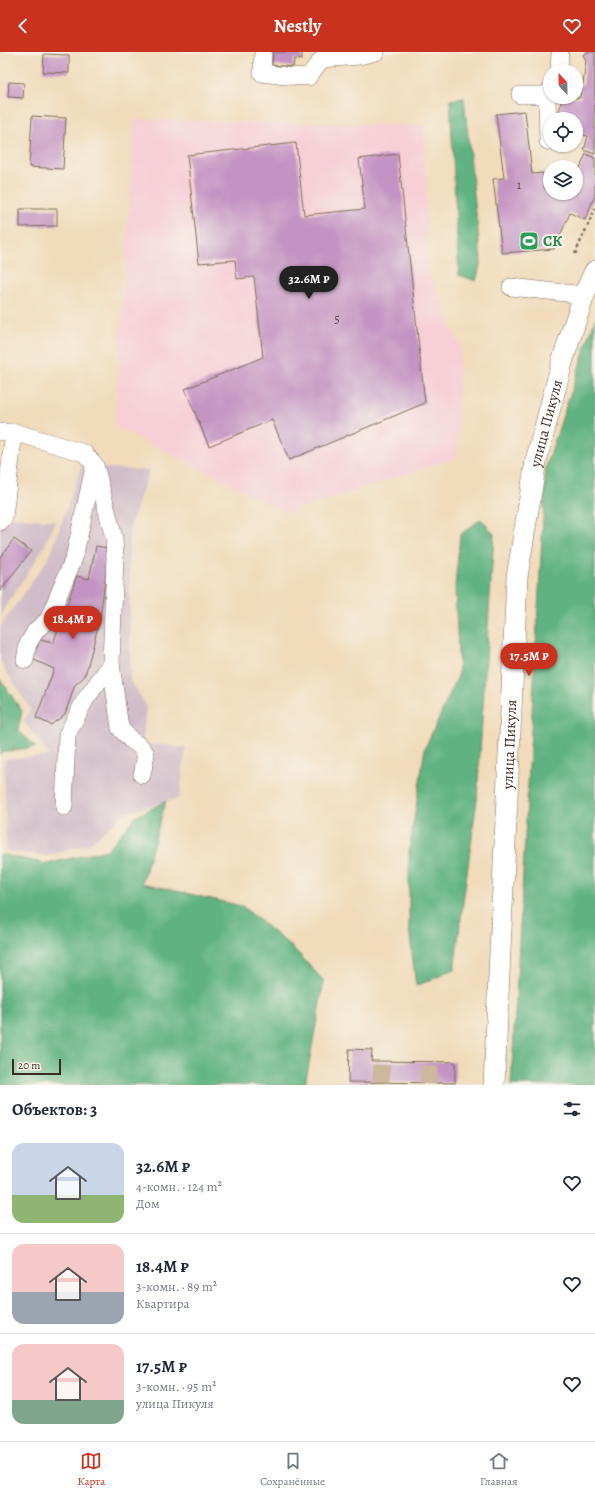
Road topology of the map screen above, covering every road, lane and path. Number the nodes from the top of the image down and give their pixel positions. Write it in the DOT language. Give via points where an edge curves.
graph roads {
  1 [pos="262,52"];
  2 [pos="376,52"];
  3 [pos="560,52"];
  4 [pos="559,64"];
  5 [pos="543,93"];
  6 [pos="520,95"];
  7 [pos="595,209"];
  8 [pos="575,254"];
  9 [pos="595,271"];
  10 [pos="511,287"];
  11 [pos="584,295"];
  12 [pos="7,432"];
  13 [pos="95,465"];
  14 [pos="0,522"];
  15 [pos="25,660"];
  16 [pos="111,664"];
  17 [pos="142,775"];
  18 [pos="64,807"];
  19 [pos="494,1085"];
  1 -- 2 [label="lane" via="262,73 308,77 322,59"];
  3 -- 4 [label="lane"];
  5 -- 6 [label="lane"];
  7 -- 8 [label="path"];
  9 -- 11 [label="main road, улица Пикуля"];
  10 -- 11 [label="lane"];
  11 -- 19 [label="main road, улица Пикуля" via="563,359 536,461 517,577"];
  12 -- 13 [label="lane" via="84,453"];
  12 -- 14 [label="lane" via="4,516"];
  13 -- 15 [label="lane" via="74,558 48,620 36,630 28,644"];
  13 -- 16 [label="lane" via="114,538 116,558"];
  16 -- 17 [label="lane" via="120,728 146,754"];
  16 -- 18 [label="lane" via="85,700 67,735"];
}
